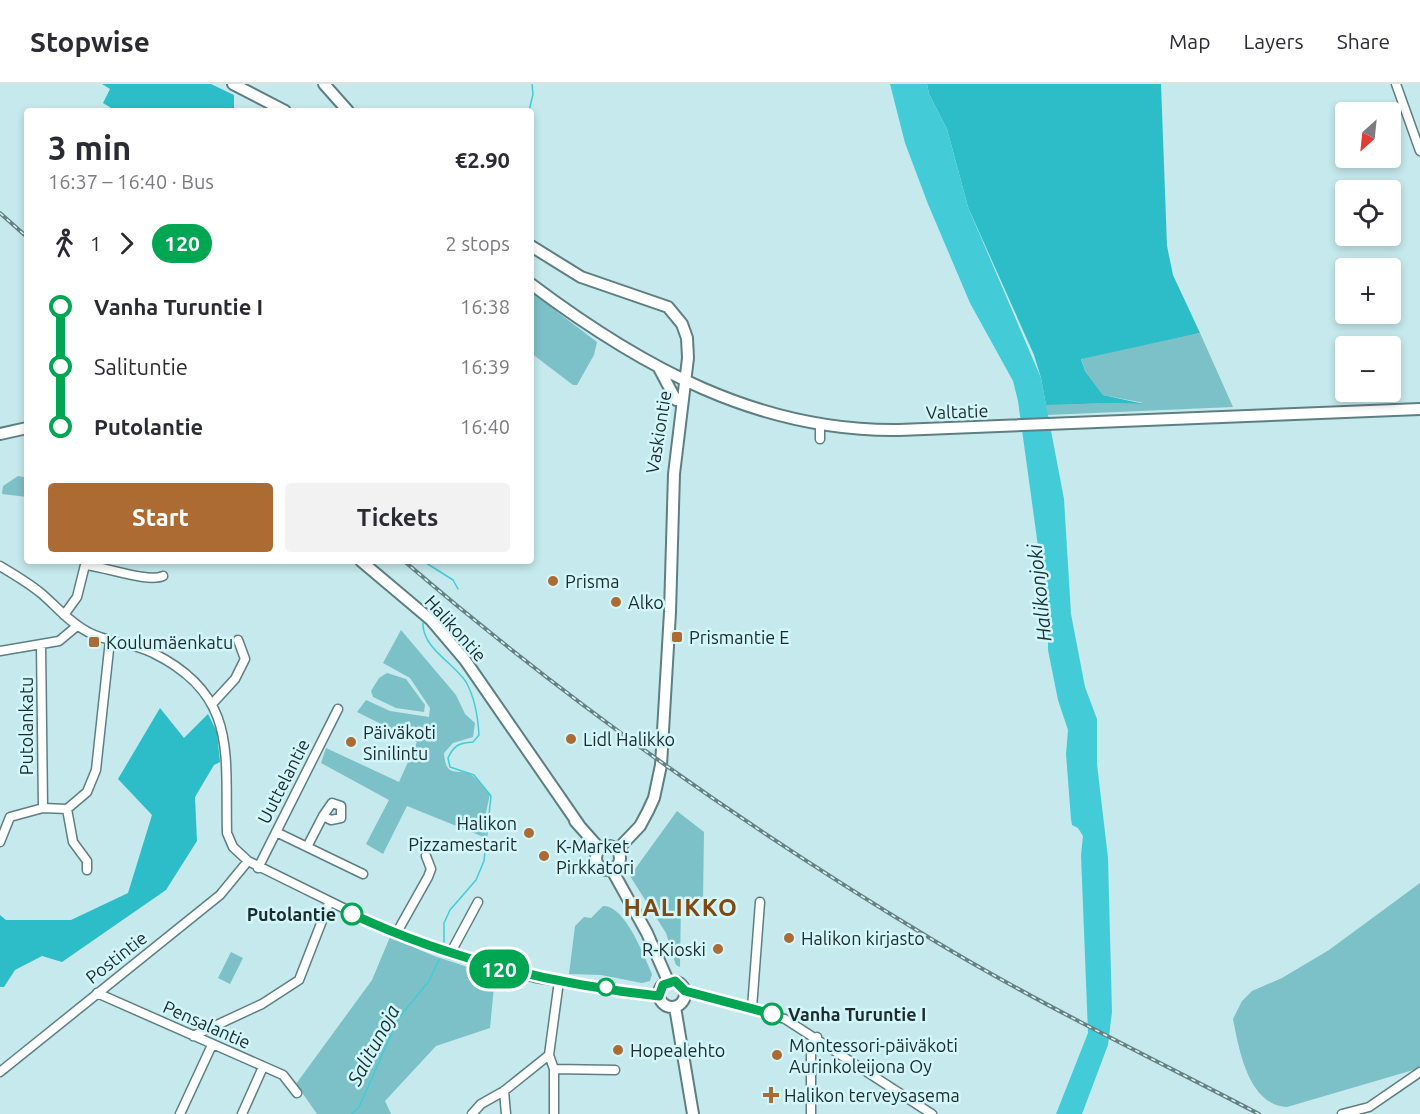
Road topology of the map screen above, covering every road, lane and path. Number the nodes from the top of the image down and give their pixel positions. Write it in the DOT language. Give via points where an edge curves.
graph roads {
  1 [pos="233,84"];
  2 [pos="324,84"];
  3 [pos="1396,84"];
  4 [pos="279,108"];
  5 [pos="345,108"];
  6 [pos="1420,152"];
  7 [pos="534,248"];
  8 [pos="534,286"];
  9 [pos="660,369"];
  10 [pos="684,381"];
  11 [pos="676,400"];
  12 [pos="1420,409"];
  13 [pos="820,424"];
  14 [pos="24,429"];
  15 [pos="0,434"];
  16 [pos="820,439"];
  17 [pos="86,564"];
  18 [pos="91,564"];
  19 [pos="365,564"];
  20 [pos="0,566"];
  21 [pos="163,576"];
  22 [pos="64,615"];
  23 [pos="77,626"];
  24 [pos="110,640"];
  25 [pos="238,640"];
  26 [pos="41,644"];
  27 [pos="0,651"];
  28 [pos="666,654"];
  29 [pos="212,704"];
  30 [pos="338,709"];
  31 [pos="43,808"];
  32 [pos="67,809"];
  33 [pos="323,816"];
  34 [pos="276,832"];
  35 [pos="0,842"];
  36 [pos="307,847"];
  37 [pos="600,849"];
  38 [pos="617,850"];
  39 [pos="426,856"];
  40 [pos="248,861"];
  41 [pos="258,868"];
  42 [pos="87,870"];
  43 [pos="612,870"];
  44 [pos="363,874"];
  45 [pos="478,902"];
  46 [pos="760,902"];
  47 [pos="329,903"];
  48 [pos="396,934"];
  49 [pos="450,954"];
  50 [pos="559,981"];
  51 [pos="668,981"];
  52 [pos="685,991"];
  53 [pos="97,993"];
  54 [pos="659,996"];
  55 [pos="675,1007"];
  56 [pos="752,1008"];
  57 [pos="193,1036"];
  58 [pos="817,1037"];
  59 [pos="212,1045"];
  60 [pos="549,1055"];
  61 [pos="263,1067"];
  62 [pos="554,1069"];
  63 [pos="615,1070"];
  64 [pos="0,1072"];
  65 [pos="1420,1072"];
  66 [pos="504,1091"];
  67 [pos="297,1093"];
  68 [pos="180,1114"];
  69 [pos="242,1114"];
  70 [pos="472,1114"];
  71 [pos="506,1114"];
  72 [pos="554,1114"];
  73 [pos="693,1114"];
  74 [pos="811,1114"];
  75 [pos="932,1114"];
  76 [pos="1342,1114"];
  1 -- 4 [label="main road"];
  2 -- 5 [label="main road"];
  3 -- 6 [label="street"];
  7 -- 10 [label="main road" via="581,277 668,307 682,324 687,338"];
  8 -- 9 [label="main road, Valtatie"];
  9 -- 10 [label="main road, Valtatie"];
  9 -- 11 [label="main road"];
  10 -- 11 [label="main road, Vaskiontie"];
  10 -- 13 [label="main road, Valtatie" via="723,397"];
  10 -- 28 [label="main road, Vaskiontie" via="674,474"];
  11 -- 28 [label="main road, Vaskiontie" via="666,508"];
  12 -- 13 [label="main road, Valtatie" via="899,430"];
  13 -- 16 [label="street"];
  14 -- 15 [label="main road"];
  17 -- 22 [label="street" via="77,597"];
  18 -- 21 [label="street" via="149,579"];
  19 -- 37 [label="main road, Halikontie" via="450,641 476,674 550,792"];
  20 -- 22 [label="street" via="35,589"];
  22 -- 23 [label="street"];
  23 -- 24 [label="street"];
  23 -- 26 [label="street" via="59,641"];
  24 -- 29 [label="street" via="145,650 176,666"];
  24 -- 32 [label="street" via="96,770 87,792"];
  25 -- 29 [label="street" via="245,659 235,679"];
  26 -- 27 [label="street"];
  26 -- 31 [label="street, Putolankatu"];
  28 -- 38 [label="main road, Vaskiontie" via="662,765 654,798 640,826"];
  29 -- 40 [label="street" via="222,723 226,745 227,833 232,847"];
  30 -- 34 [label="street, Uuttelantie"];
  31 -- 32 [label="street"];
  31 -- 35 [label="street" via="10,817"];
  32 -- 42 [label="street" via="73,842 87,861"];
  33 -- 36 [label="street"];
  34 -- 36 [label="street"];
  34 -- 41 [label="street, Uuttelantie"];
  36 -- 44 [label="street"];
  37 -- 38 [label="main road" via="607,846"];
  37 -- 43 [label="main road" via="598,865"];
  38 -- 43 [label="main road" via="620,861"];
  39 -- 48 [label="street" via="431,869 428,877"];
  40 -- 41 [label="street"];
  40 -- 53 [label="street, Postintie" via="220,895"];
  41 -- 47 [label="street"];
  43 -- 51 [label="main road"];
  45 -- 49 [label="street"];
  46 -- 56 [label="street"];
  47 -- 48 [label="street"];
  47 -- 57 [label="street" via="299,980 262,1005"];
  48 -- 49 [label="street"];
  49 -- 50 [label="street"];
  50 -- 54 [label="street"];
  50 -- 60 [label="street"];
  51 -- 52 [label="main road" via="679,983"];
  51 -- 54 [label="main road"];
  52 -- 55 [label="main road" via="684,1001"];
  52 -- 56 [label="street"];
  53 -- 57 [label="street, Pensalantie"];
  53 -- 64 [label="street, Postintie"];
  54 -- 55 [label="main road" via="665,1005"];
  55 -- 73 [label="main road"];
  56 -- 58 [label="street" via="785,1019"];
  57 -- 59 [label="street, Pensalantie"];
  58 -- 74 [label="street" via="811,1052"];
  58 -- 75 [label="street"];
  59 -- 61 [label="street, Pensalantie"];
  59 -- 68 [label="street"];
  60 -- 62 [label="street"];
  60 -- 66 [label="street"];
  61 -- 67 [label="street, Pensalantie" via="283,1075"];
  61 -- 69 [label="street"];
  62 -- 63 [label="street"];
  62 -- 72 [label="street"];
  65 -- 76 [label="street" via="1370,1107"];
  66 -- 70 [label="street"];
  66 -- 71 [label="street"];
}
